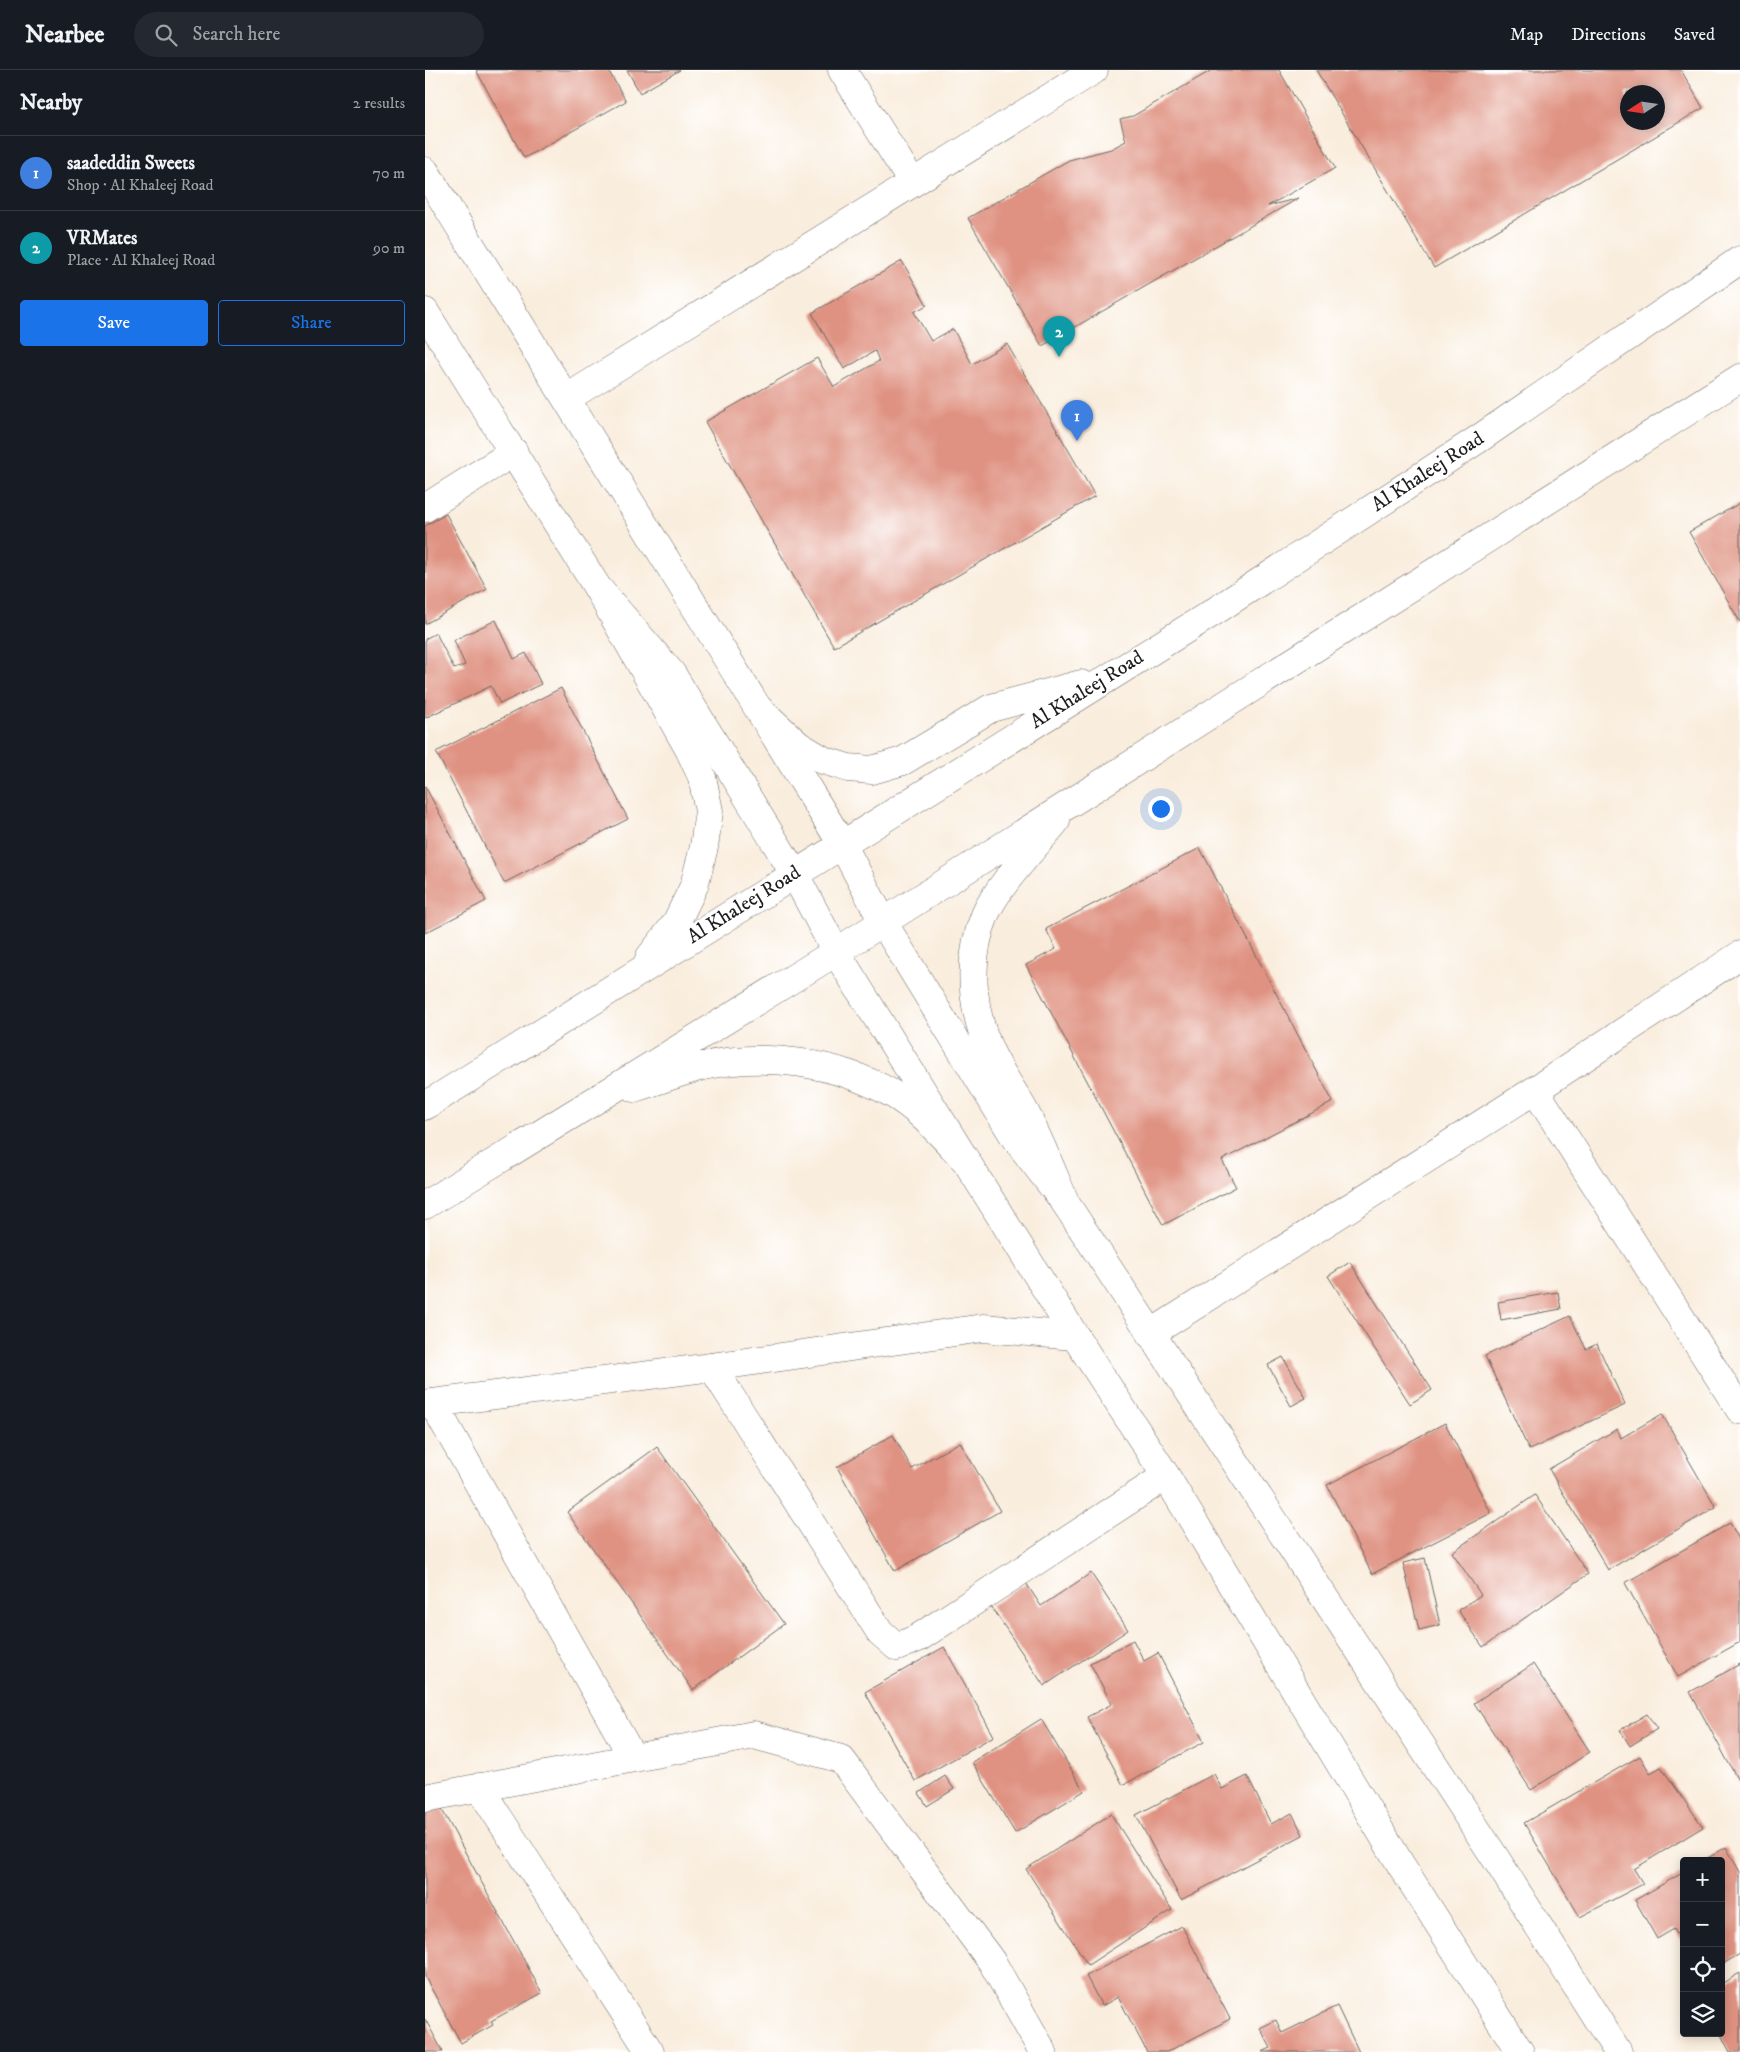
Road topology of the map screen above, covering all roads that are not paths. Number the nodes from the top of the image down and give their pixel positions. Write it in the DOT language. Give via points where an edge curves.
graph roads {
  1 [pos="841,70"];
  2 [pos="1094,70"];
  3 [pos="425,171"];
  4 [pos="912,182"];
  5 [pos="1736,261"];
  6 [pos="425,312"];
  7 [pos="1740,378"];
  8 [pos="567,398"];
  9 [pos="514,452"];
  10 [pos="425,508"];
  11 [pos="597,587"];
  12 [pos="1109,677"];
  13 [pos="758,708"];
  14 [pos="1073,801"];
  15 [pos="842,844"];
  16 [pos="794,873"];
  17 [pos="883,922"];
  18 [pos="836,952"];
  19 [pos="1740,955"];
  20 [pos="638,972"];
  21 [pos="1535,1090"];
  22 [pos="597,1099"];
  23 [pos="425,1106"];
  24 [pos="967,1162"];
  25 [pos="1066,1204"];
  26 [pos="425,1205"];
  27 [pos="1150,1334"];
  28 [pos="1075,1336"];
  29 [pos="712,1367"];
  30 [pos="429,1404"];
  31 [pos="1740,1410"];
  32 [pos="1166,1476"];
  33 [pos="633,1758"];
  34 [pos="479,1787"];
  35 [pos="425,1798"];
  36 [pos="650,2052"];
  37 [pos="1043,2052"];
  38 [pos="1520,2052"];
  39 [pos="1618,2052"];
  1 -- 4 [label="street"];
  2 -- 4 [label="street"];
  3 -- 8 [label="street"];
  4 -- 8 [label="street"];
  5 -- 12 [label="street, Al Khaleej Road" via="1480,438"];
  6 -- 9 [label="street"];
  7 -- 14 [label="street"];
  8 -- 13 [label="street"];
  9 -- 10 [label="street"];
  9 -- 11 [label="street"];
  11 -- 16 [label="street" via="672,674"];
  11 -- 20 [label="street" via="689,749 702,777 709,811 694,886 676,923"];
  12 -- 13 [label="street" via="991,708 903,761 872,770 848,768 823,760 798,745"];
  12 -- 15 [label="street, Al Khaleej Road"];
  13 -- 15 [label="street"];
  14 -- 17 [label="street"];
  14 -- 25 [label="street" via="1005,884 985,914 976,945 973,976 978,1018 990,1052 1029,1120"];
  15 -- 16 [label="street, Al Khaleej Road"];
  15 -- 17 [label="street"];
  16 -- 18 [label="street"];
  16 -- 20 [label="street, Al Khaleej Road"];
  17 -- 18 [label="street"];
  17 -- 25 [label="street" via="1015,1138"];
  18 -- 22 [label="street"];
  18 -- 24 [label="street"];
  19 -- 21 [label="street"];
  20 -- 23 [label="street, Al Khaleej Road"];
  21 -- 27 [label="street"];
  21 -- 31 [label="street"];
  22 -- 24 [label="street" via="704,1066 757,1059 806,1063 849,1074 892,1094 927,1120"];
  22 -- 26 [label="street"];
  24 -- 28 [label="street"];
  25 -- 27 [label="street"];
  27 -- 39 [label="street" via="1493,1854"];
  28 -- 29 [label="street" via="983,1328"];
  28 -- 32 [label="street"];
  29 -- 30 [label="street"];
  29 -- 32 [label="street" via="880,1632 897,1647 917,1638"];
  30 -- 33 [label="street"];
  32 -- 38 [label="street" via="1401,1865"];
  33 -- 34 [label="street"];
  33 -- 37 [label="street" via="754,1735 841,1759 992,1962"];
  34 -- 35 [label="street"];
  34 -- 36 [label="street"];
}
